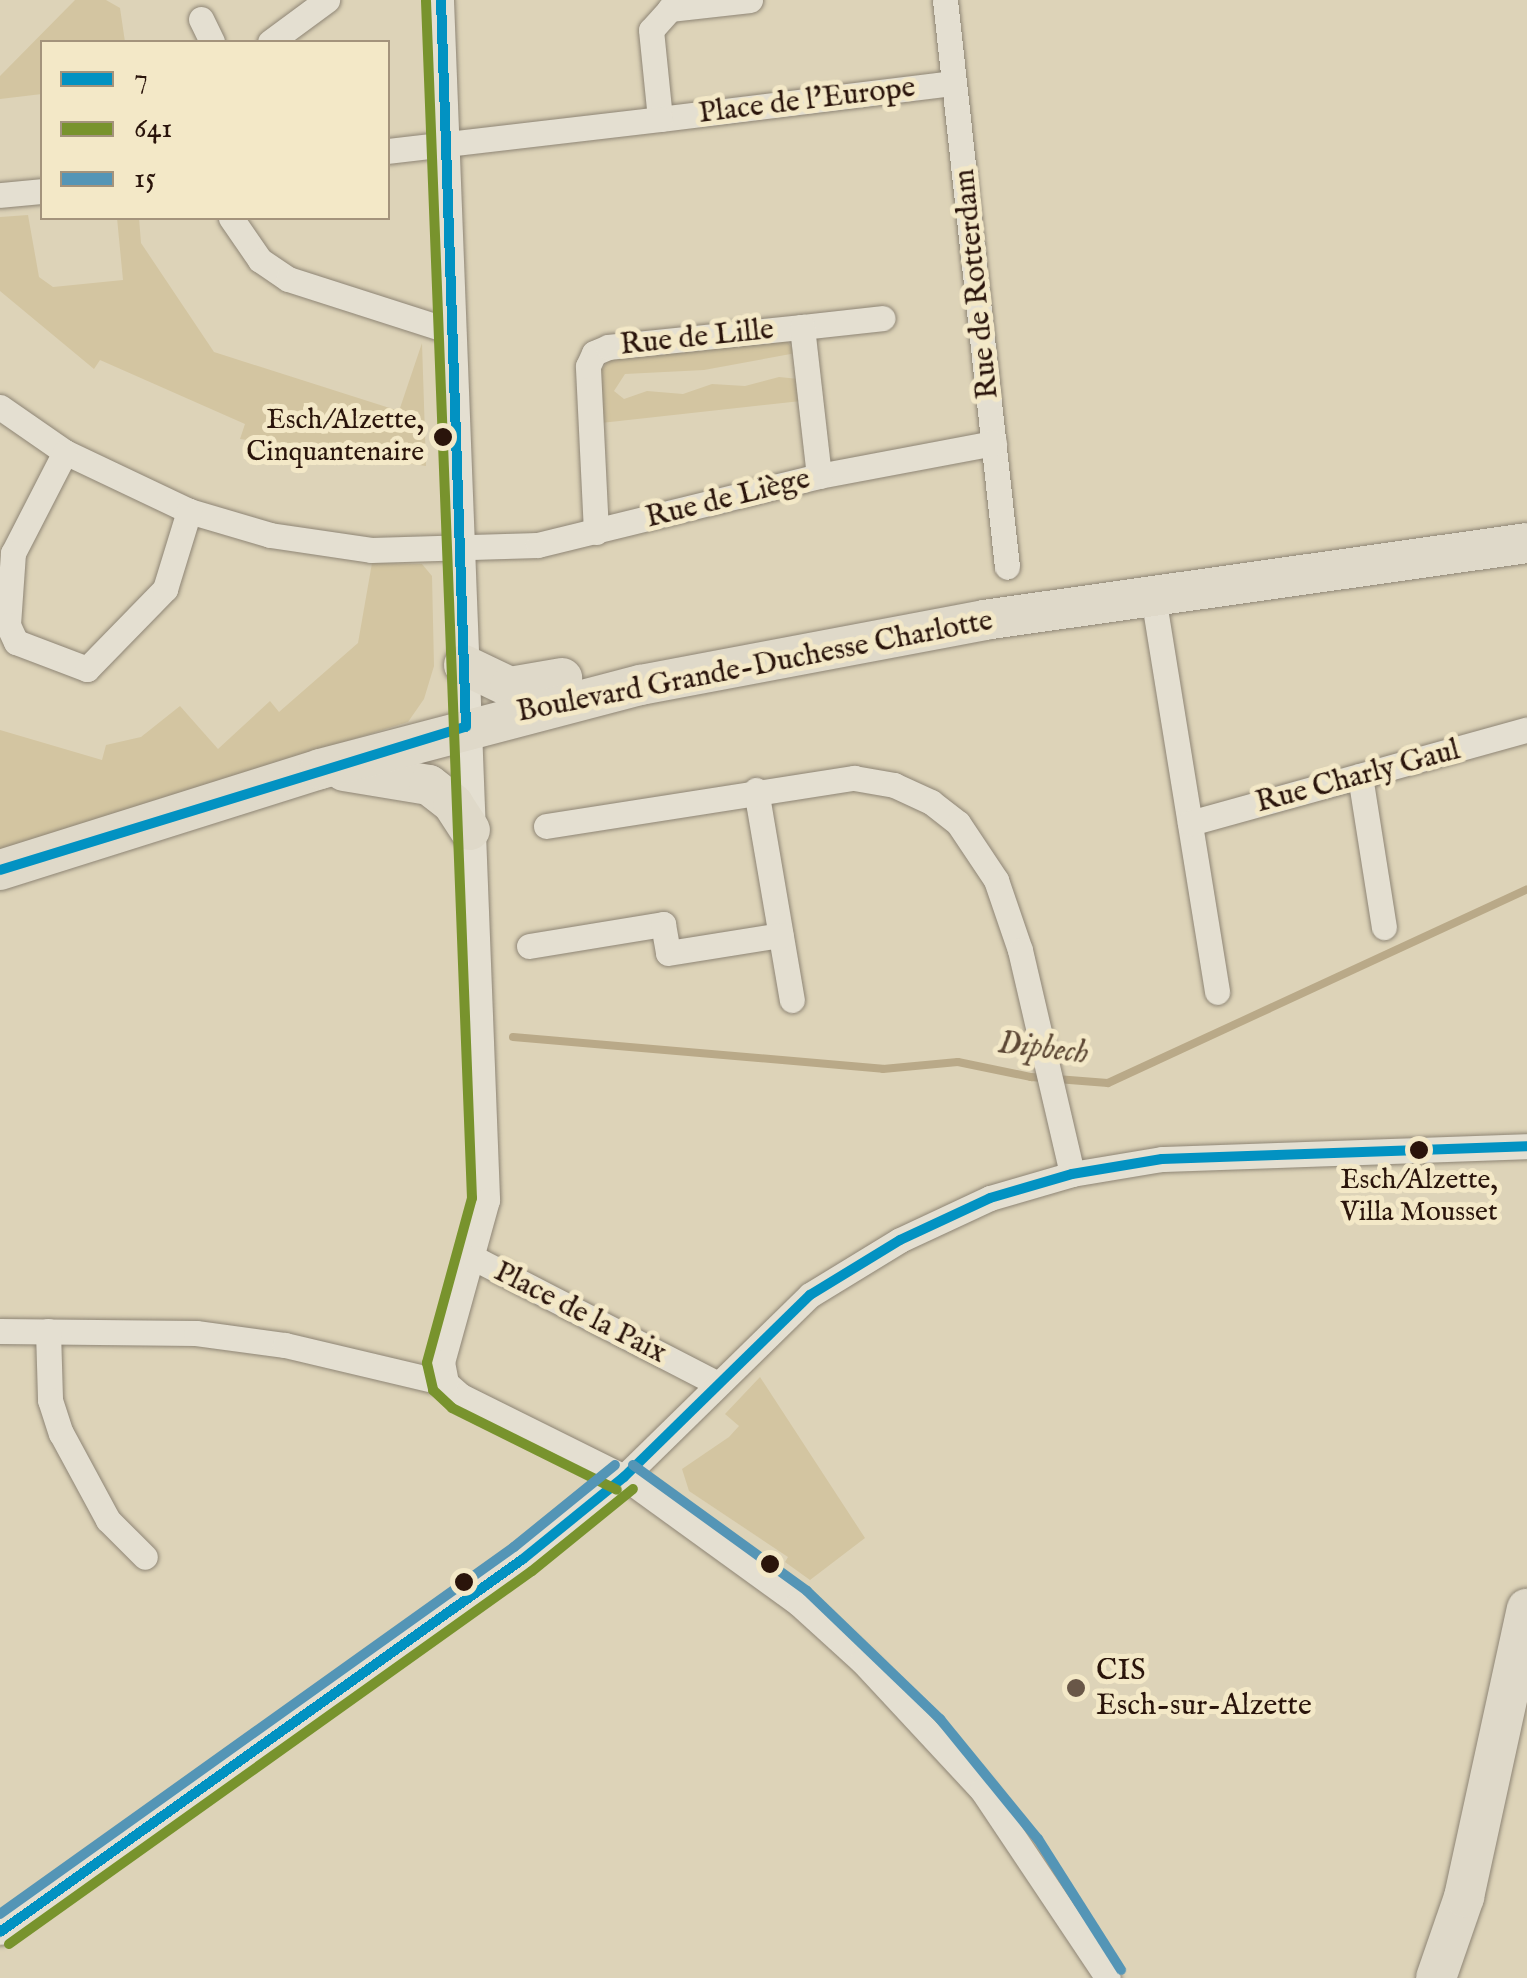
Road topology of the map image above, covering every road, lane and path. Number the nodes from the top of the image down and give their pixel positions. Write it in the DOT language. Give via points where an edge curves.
graph roads {
  1 [pos="328,0"];
  2 [pos="441,0"];
  3 [pos="750,0"];
  4 [pos="945,0"];
  5 [pos="273,40"];
  6 [pos="954,83"];
  7 [pos="660,119"];
  8 [pos="446,144"];
  9 [pos="390,151"];
  10 [pos="40,190"];
  11 [pos="0,196"];
  12 [pos="232,220"];
  13 [pos="883,318"];
  14 [pos="802,327"];
  15 [pos="453,332"];
  16 [pos="0,407"];
  17 [pos="994,443"];
  18 [pos="66,452"];
  19 [pos="819,476"];
  20 [pos="190,511"];
  21 [pos="596,532"];
  22 [pos="1527,543"];
  23 [pos="460,550"];
  24 [pos="1007,567"];
  25 [pos="1527,567"];
  26 [pos="1267,580"];
  27 [pos="1153,596"];
  28 [pos="896,635"];
  29 [pos="464,665"];
  30 [pos="1527,710"];
  31 [pos="466,727"];
  32 [pos="1526,731"];
  33 [pos="320,769"];
  34 [pos="1360,776"];
  35 [pos="756,790"];
  36 [pos="1190,823"];
  37 [pos="546,826"];
  38 [pos="470,830"];
  39 [pos="0,870"];
  40 [pos="1384,927"];
  41 [pos="781,935"];
  42 [pos="529,946"];
  43 [pos="1217,992"];
  44 [pos="792,1000"];
  45 [pos="1527,1146"];
  46 [pos="1072,1174"];
  47 [pos="474,1258"];
  48 [pos="0,1331"];
  49 [pos="48,1331"];
  50 [pos="446,1383"];
  51 [pos="716,1383"];
  52 [pos="624,1477"];
  53 [pos="145,1557"];
  54 [pos="1527,1609"];
  55 [pos="0,1932"];
  56 [pos="1108,1978"];
  57 [pos="1436,1978"];
  1 -- 5 [label="street"];
  2 -- 8 [label="street"];
  3 -- 7 [label="street, Place de l'Europe" via="670,9 652,30"];
  4 -- 6 [label="street, Rue de Rotterdam"];
  6 -- 7 [label="street, Place de l'Europe"];
  6 -- 17 [label="street, Rue de Rotterdam"];
  7 -- 8 [label="street, Place de l'Europe"];
  8 -- 9 [label="street, Place de l'Europe"];
  8 -- 15 [label="street"];
  10 -- 11 [label="street"];
  12 -- 15 [label="street" via="260,260 288,279"];
  13 -- 14 [label="street, Rue de Lille"];
  14 -- 19 [label="street, Rue de Lille"];
  14 -- 21 [label="street, Rue de Lille" via="594,353 588,366"];
  15 -- 23 [label="street"];
  16 -- 18 [label="street, Rue de Liège"];
  17 -- 19 [label="street, Rue de Liège"];
  17 -- 24 [label="street, Rue de Rotterdam"];
  18 -- 20 [label="street, Rue de Liège"];
  18 -- 20 [label="street" via="12,553 8,625 16,642 87,669 165,589"];
  19 -- 21 [label="street, Rue de Liège"];
  20 -- 23 [label="street, Rue de Liège" via="287,538 371,550"];
  21 -- 23 [label="street, Rue de Liège" via="538,546"];
  22 -- 26 [label="main road, Boulevard Grande-Duchesse Charlotte"];
  23 -- 29 [label="street"];
  25 -- 26 [label="main road" via="1396,585"];
  26 -- 27 [label="main road, Boulevard Grande-Duchesse Charlotte"];
  27 -- 28 [label="main road, Boulevard Grande-Duchesse Charlotte"];
  27 -- 36 [label="street"];
  28 -- 29 [label="main road" via="784,630 510,687"];
  28 -- 31 [label="main road, Boulevard Grande-Duchesse Charlotte"];
  29 -- 31 [label="street"];
  30 -- 32 [label="street, Rue Charly Gaul"];
  31 -- 33 [label="main road, Boulevard Grande-Duchesse Charlotte"];
  31 -- 38 [label="street"];
  32 -- 34 [label="street, Rue Charly Gaul"];
  33 -- 38 [label="main road" via="416,780 442,794"];
  33 -- 39 [label="main road, Boulevard Grande-Duchesse Charlotte"];
  34 -- 36 [label="street, Rue Charly Gaul"];
  34 -- 40 [label="street"];
  35 -- 37 [label="street"];
  35 -- 41 [label="street"];
  35 -- 46 [label="street" via="854,778 894,785 958,823 996,880 1020,950"];
  36 -- 43 [label="street"];
  38 -- 47 [label="street" via="486,1200"];
  41 -- 42 [label="street" via="668,953 664,924"];
  41 -- 44 [label="street"];
  45 -- 46 [label="street" via="1162,1159"];
  46 -- 51 [label="street" via="990,1198 900,1240 810,1295"];
  47 -- 50 [label="street, Place de la Paix" via="442,1362"];
  47 -- 51 [label="street, Place de la Paix"];
  48 -- 49 [label="street"];
  49 -- 50 [label="street" via="196,1333 286,1345"];
  49 -- 53 [label="street" via="50,1400 61,1433 108,1520"];
  50 -- 52 [label="street"];
  51 -- 52 [label="street"];
  52 -- 55 [label="street" via="524,1559"];
  52 -- 56 [label="street" via="798,1602 916,1716 1026,1847"];
  54 -- 57 [label="main road" via="1464,1897"];
}
